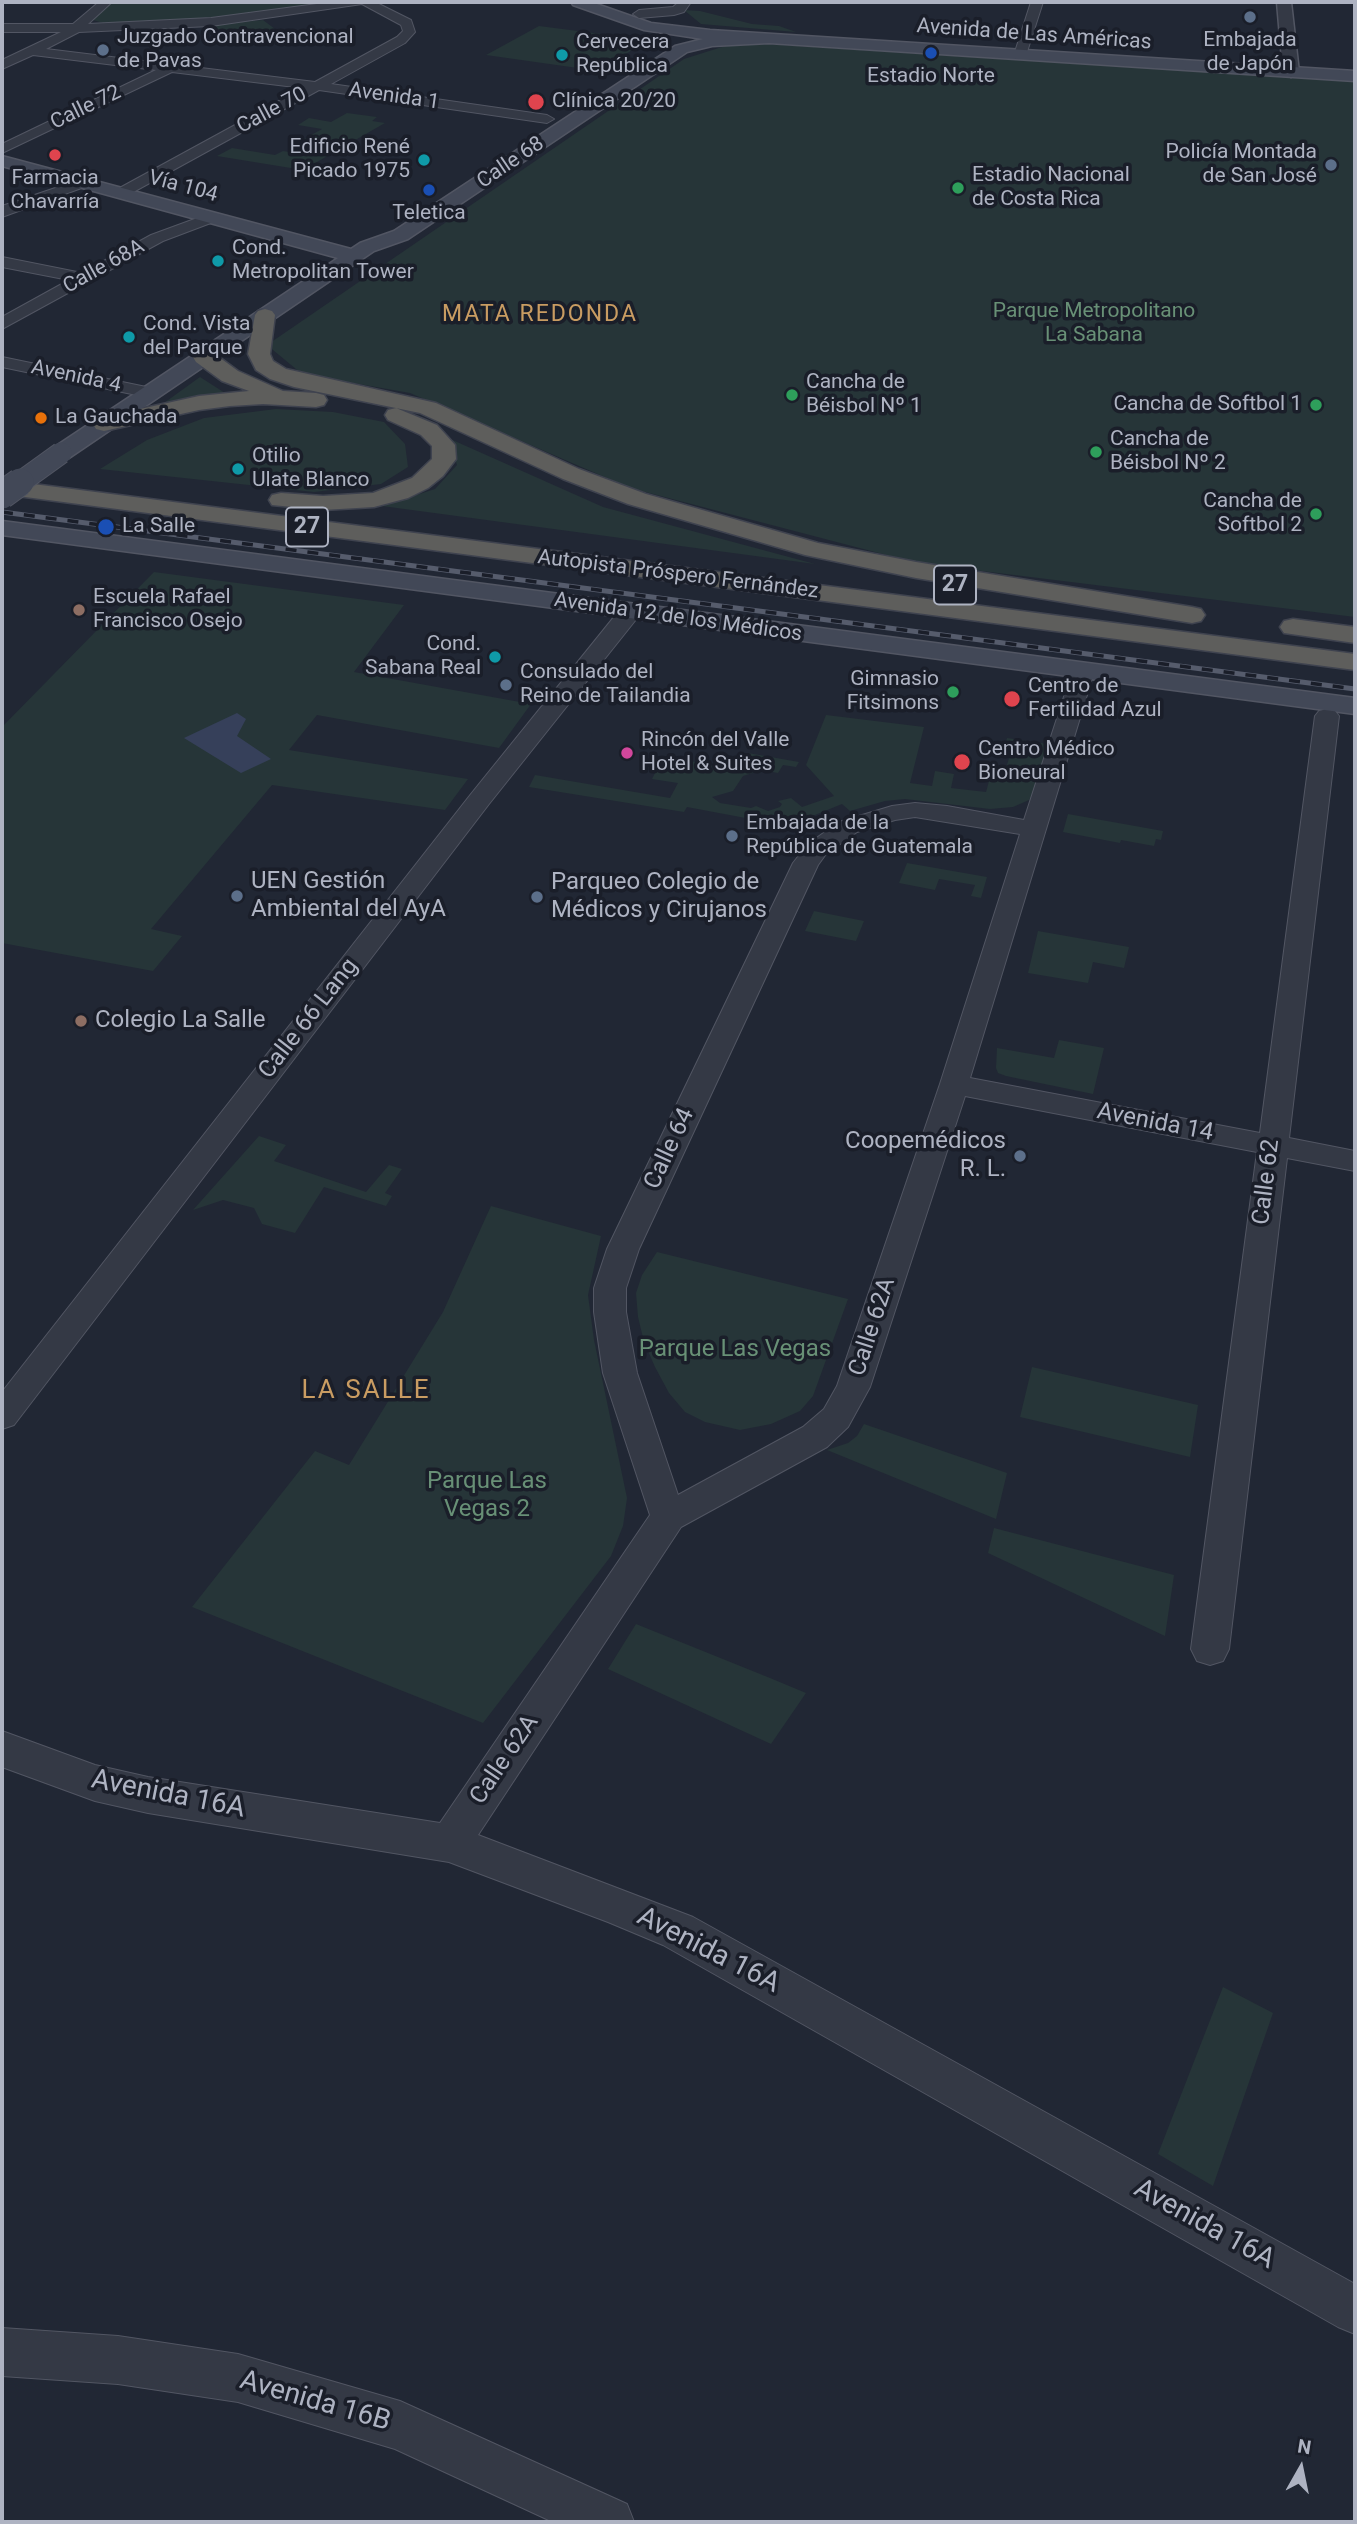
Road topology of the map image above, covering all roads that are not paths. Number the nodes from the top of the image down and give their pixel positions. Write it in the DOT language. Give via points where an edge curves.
graph roads {
  1 [pos="106,2"];
  2 [pos="357,2"];
  3 [pos="366,2"];
  4 [pos="578,2"];
  5 [pos="607,2"];
  6 [pos="1037,2"];
  7 [pos="1284,2"];
  8 [pos="682,5"];
  9 [pos="639,13"];
  10 [pos="695,25"];
  11 [pos="649,27"];
  12 [pos="2,28"];
  13 [pos="76,28"];
  14 [pos="710,35"];
  15 [pos="760,36"];
  16 [pos="662,44"];
  17 [pos="33,51"];
  18 [pos="1021,52"];
  19 [pos="2,65"];
  20 [pos="170,68"];
  21 [pos="1291,68"];
  22 [pos="1355,69"];
  23 [pos="1355,76"];
  24 [pos="319,86"];
  25 [pos="547,119"];
  26 [pos="2,149"];
  27 [pos="484,160"];
  28 [pos="2,161"];
  29 [pos="452,181"];
  30 [pos="82,183"];
  31 [pos="121,193"];
  32 [pos="2,212"];
  33 [pos="211,218"];
  34 [pos="360,251"];
  35 [pos="2,262"];
  36 [pos="84,278"];
  37 [pos="265,315"];
  38 [pos="2,324"];
  39 [pos="204,357"];
  40 [pos="2,362"];
  41 [pos="151,393"];
  42 [pos="293,398"];
  43 [pos="104,424"];
  44 [pos="2,470"];
  45 [pos="2,487"];
  46 [pos="187,493"];
  47 [pos="2,495"];
  48 [pos="2,527"];
  49 [pos="2,542"];
  50 [pos="1192,615"];
  51 [pos="625,618"];
  52 [pos="1219,618"];
  53 [pos="1273,625"];
  54 [pos="1355,635"];
  55 [pos="1355,662"];
  56 [pos="1081,678"];
  57 [pos="1355,706"];
  58 [pos="1341,718"];
  59 [pos="1035,829"];
  60 [pos="954,1084"];
  61 [pos="1271,1145"];
  62 [pos="1355,1161"];
  63 [pos="2,1416"];
  64 [pos="668,1517"];
  65 [pos="1210,1649"];
  66 [pos="2,1749"];
  67 [pos="449,1843"];
  68 [pos="1355,2310"];
  69 [pos="2,2352"];
  70 [pos="609,2522"];
  1 -- 13 [label="street"];
  2 -- 13 [label="street" via="211,22"];
  3 -- 24 [label="street, Calle 70" via="407,23 409,32"];
  4 -- 11 [label="main road"];
  5 -- 9 [label="main road"];
  6 -- 18 [label="street"];
  7 -- 21 [label="street"];
  8 -- 9 [label="street"];
  8 -- 10 [label="street" via="684,19"];
  9 -- 10 [label="main road"];
  10 -- 15 [label="main road"];
  11 -- 14 [label="main road"];
  11 -- 16 [label="main road" via="666,35"];
  12 -- 13 [label="street"];
  13 -- 17 [label="street"];
  14 -- 15 [label="main road, Avenida de Las Américas"];
  14 -- 16 [label="main road, Calle 68"];
  15 -- 18 [label="main road, Avenida de Las Américas"];
  15 -- 34 [label="main road, Calle 68" via="681,50 442,210 401,235"];
  16 -- 25 [label="main road, Calle 68"];
  17 -- 19 [label="street"];
  17 -- 20 [label="street, Avenida 1"];
  18 -- 21 [label="main road, Avenida de Las Américas"];
  20 -- 24 [label="street, Avenida 1"];
  20 -- 26 [label="street, Calle 72"];
  21 -- 22 [label="main road, Avenida de Las Américas"];
  21 -- 23 [label="main road, Avenida de Las Américas"];
  24 -- 25 [label="street, Avenida 1"];
  24 -- 31 [label="street, Calle 70"];
  25 -- 27 [label="main road, Calle 68"];
  28 -- 30 [label="main road, Vía 104"];
  29 -- 34 [label="main road, Calle 68" via="376,230"];
  30 -- 31 [label="main road, Vía 104"];
  30 -- 32 [label="street"];
  31 -- 33 [label="main road, Vía 104"];
  33 -- 34 [label="main road, Vía 104"];
  33 -- 36 [label="street, Calle 68A" via="157,239"];
  34 -- 37 [label="main road, Calle 68"];
  35 -- 36 [label="street"];
  36 -- 38 [label="street, Calle 68A"];
  37 -- 39 [label="main road, Calle 68"];
  37 -- 50 [label="highway" via="259,354 264,365 278,374 428,408 637,499 814,550"];
  39 -- 41 [label="main road, Calle 68"];
  39 -- 42 [label="highway" via="248,385"];
  40 -- 41 [label="street, Avenida 4"];
  41 -- 43 [label="main road, Calle 68"];
  42 -- 43 [label="highway" via="199,403"];
  42 -- 46 [label="highway" via="399,415 429,430 443,445 444,459 420,483 374,500 323,503"];
  43 -- 47 [label="main road, Calle 68, bridge"];
  44 -- 46 [label="highway, Autopista Próspero Fernández / 27"];
  45 -- 55 [label="highway, Autopista Próspero Fernández / 27"];
  46 -- 50 [label="highway, Autopista Próspero Fernández / 27"];
  48 -- 51 [label="main road, Avenida 12 de los Médicos"];
  49 -- 51 [label="main road, Avenida 12 de los Médicos"];
  50 -- 52 [label="highway, Autopista Próspero Fernández / 27"];
  51 -- 56 [label="main road, Avenida 12 de los Médicos"];
  51 -- 63 [label="street, Calle 66 Lang"];
  53 -- 54 [label="highway"];
  56 -- 57 [label="main road, Avenida 12 de los Médicos"];
  56 -- 58 [label="main road, Avenida 12 de los Médicos"];
  56 -- 59 [label="street, Calle 62A"];
  58 -- 61 [label="street, Calle 62"];
  59 -- 60 [label="street, Calle 62A"];
  59 -- 64 [label="street, Calle 64" via="915,810 863,821 834,835 806,863 622,1249 610,1288 620,1373"];
  60 -- 61 [label="street, Avenida 14"];
  60 -- 64 [label="street, Calle 62A" via="853,1387 835,1418 784,1456"];
  61 -- 62 [label="street, Avenida 14"];
  61 -- 65 [label="street, Calle 62"];
  64 -- 67 [label="street, Calle 62A"];
  66 -- 67 [label="street, Avenida 16A" via="95,1783 148,1795"];
  67 -- 68 [label="street, Avenida 16A" via="678,1931"];
  69 -- 70 [label="street, Avenida 16B" via="118,2360 238,2378 400,2426"];
}
